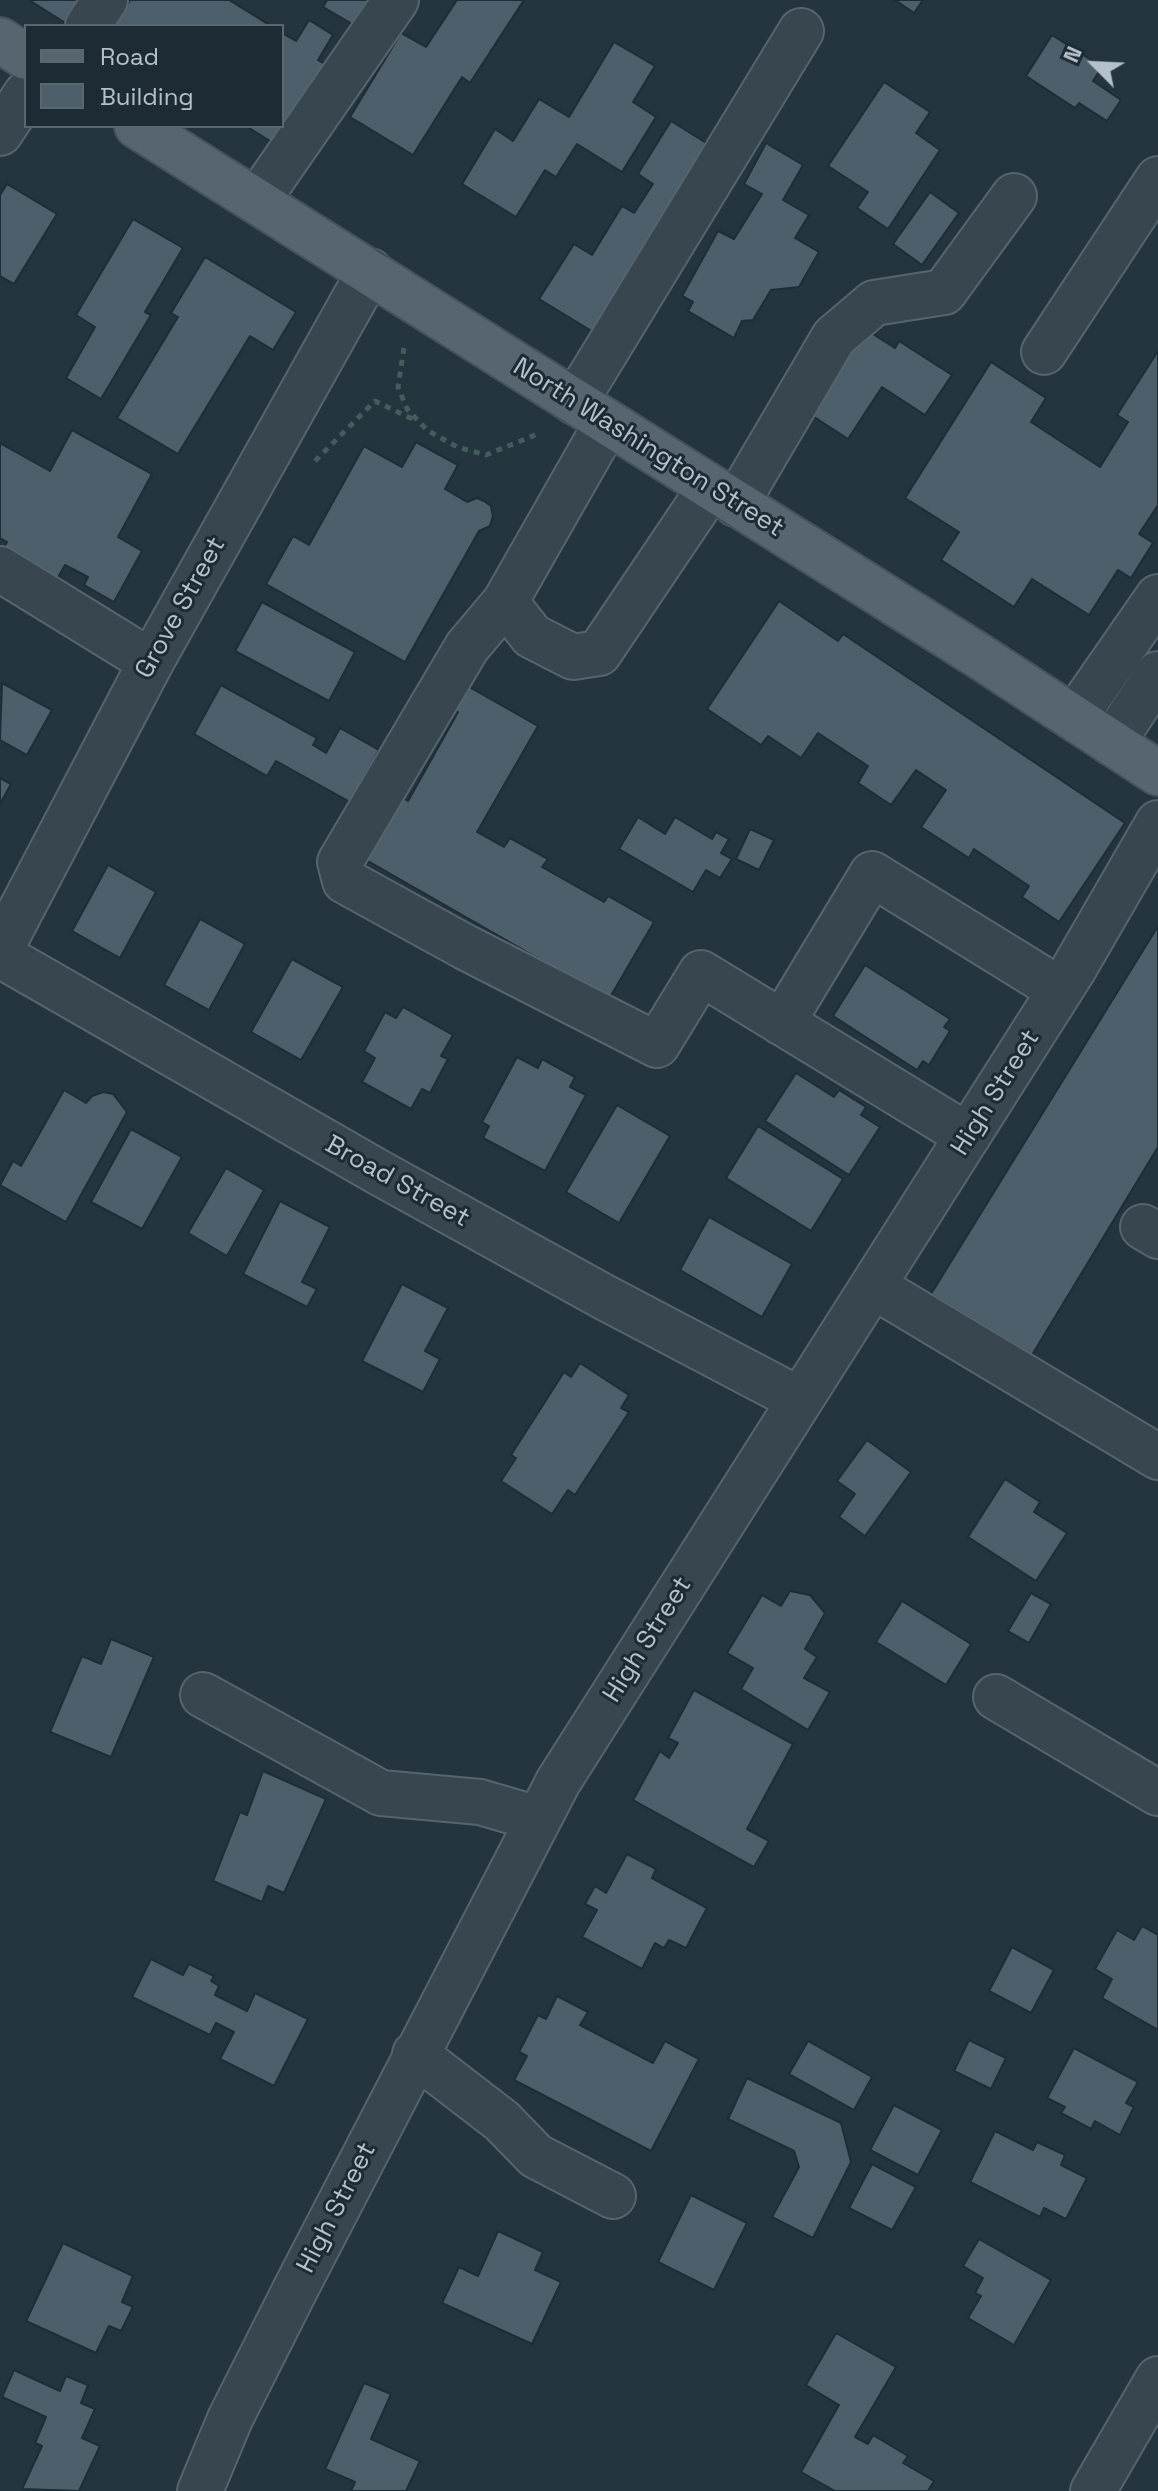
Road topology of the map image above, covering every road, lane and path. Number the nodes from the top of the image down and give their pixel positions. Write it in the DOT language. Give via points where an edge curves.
graph roads {
  1 [pos="105,0"];
  2 [pos="396,0"];
  3 [pos="89,24"];
  4 [pos="801,31"];
  5 [pos="0,40"];
  6 [pos="24,56"];
  7 [pos="24,97"];
  8 [pos="140,128"];
  9 [pos="0,133"];
  10 [pos="1158,179"];
  11 [pos="1014,196"];
  12 [pos="257,201"];
  13 [pos="370,271"];
  14 [pos="404,348"];
  15 [pos="1044,352"];
  16 [pos="591,412"];
  17 [pos="416,418"];
  18 [pos="540,433"];
  19 [pos="306,457"];
  20 [pos="723,496"];
  21 [pos="0,569"];
  22 [pos="1158,597"];
  23 [pos="505,602"];
  24 [pos="151,662"];
  25 [pos="1158,674"];
  26 [pos="1074,718"];
  27 [pos="1112,743"];
  28 [pos="1158,773"];
  29 [pos="1158,823"];
  30 [pos="0,952"];
  31 [pos="1060,990"];
  32 [pos="782,1023"];
  33 [pos="968,1136"];
  34 [pos="873,1286"];
  35 [pos="800,1400"];
  36 [pos="1158,1457"];
  37 [pos="203,1695"];
  38 [pos="996,1697"];
  39 [pos="1158,1793"];
  40 [pos="538,1819"];
  41 [pos="415,2054"];
  42 [pos="613,2196"];
  43 [pos="1158,2379"];
  44 [pos="200,2491"];
  45 [pos="1093,2491"];
  1 -- 3 [label="street"];
  2 -- 12 [label="street"];
  4 -- 16 [label="street"];
  5 -- 6 [label="main road"];
  7 -- 9 [label="street"];
  8 -- 12 [label="main road, North Washington Street"];
  10 -- 15 [label="street"];
  11 -- 20 [label="street" via="944,292 874,303 834,337"];
  12 -- 13 [label="main road, North Washington Street"];
  13 -- 16 [label="main road, North Washington Street"];
  13 -- 24 [label="street, Grove Street"];
  14 -- 17 [label="path" via="398,387"];
  16 -- 20 [label="main road, North Washington Street"];
  16 -- 23 [label="street"];
  17 -- 18 [label="path" via="457,447 486,455"];
  17 -- 19 [label="path" via="375,401 319,460"];
  20 -- 23 [label="street" via="599,653 573,657 532,636"];
  20 -- 26 [label="main road, North Washington Street"];
  21 -- 24 [label="street"];
  22 -- 26 [label="street"];
  23 -- 32 [label="street" via="467,647 340,862 345,881 657,1045 701,973"];
  24 -- 30 [label="street, Grove Street"];
  25 -- 27 [label="street"];
  26 -- 27 [label="main road, North Washington Street"];
  27 -- 28 [label="main road, North Washington Street"];
  29 -- 31 [label="street, High Street"];
  30 -- 35 [label="street, Broad Street" via="391,1180"];
  31 -- 32 [label="street" via="872,874"];
  31 -- 33 [label="street, High Street"];
  32 -- 33 [label="street"];
  33 -- 34 [label="street, High Street"];
  34 -- 35 [label="street, High Street"];
  34 -- 36 [label="street"];
  35 -- 40 [label="street, High Street"];
  37 -- 40 [label="street" via="381,1793 480,1802"];
  38 -- 39 [label="street"];
  40 -- 41 [label="street, High Street"];
  41 -- 42 [label="street" via="502,2121 536,2156"];
  41 -- 44 [label="street, High Street" via="230,2419"];
  43 -- 45 [label="street"];
}
